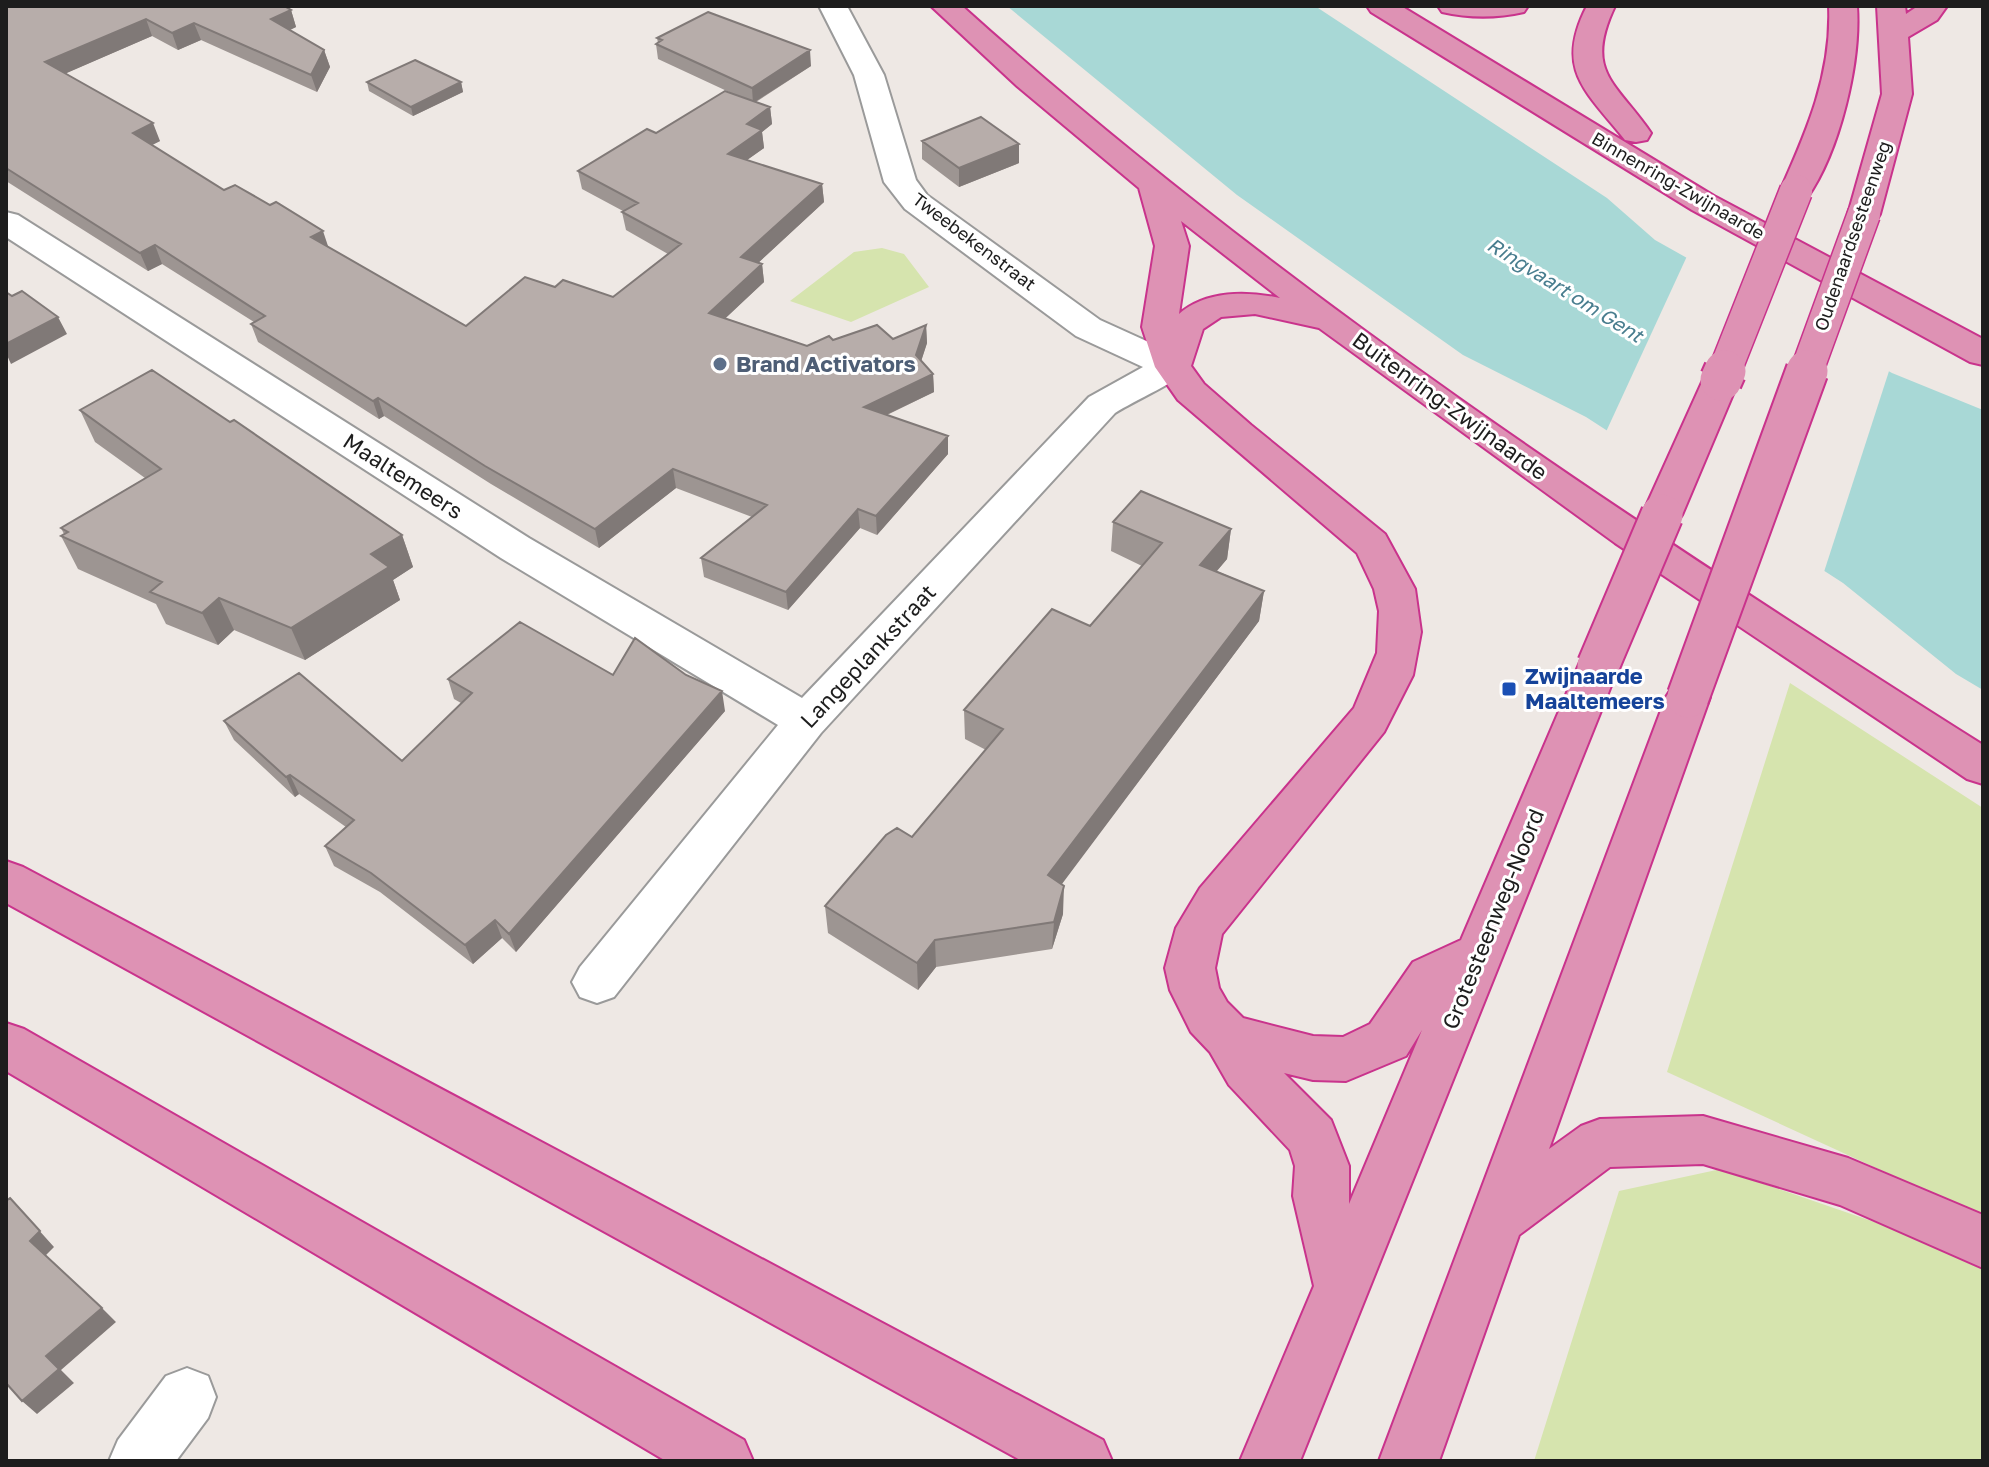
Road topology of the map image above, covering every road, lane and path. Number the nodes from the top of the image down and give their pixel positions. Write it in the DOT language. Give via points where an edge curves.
graph roads {
  1 [pos="833,6"];
  2 [pos="945,6"];
  3 [pos="1381,6"];
  4 [pos="1424,6"];
  5 [pos="1452,6"];
  6 [pos="1514,6"];
  7 [pos="1601,6"];
  8 [pos="1843,6"];
  9 [pos="1933,6"];
  10 [pos="1893,19"];
  11 [pos="1636,133"];
  12 [pos="1155,186"];
  13 [pos="6,222"];
  14 [pos="1983,322"];
  15 [pos="1337,325"];
  16 [pos="1983,354"];
  17 [pos="1173,367"];
  18 [pos="806,721"];
  19 [pos="1983,767"];
  20 [pos="6,880"];
  21 [pos="1479,954"];
  22 [pos="597,982"];
  23 [pos="1228,1036"];
  24 [pos="6,1045"];
  25 [pos="1983,1242"];
  26 [pos="1487,1244"];
  27 [pos="1342,1287"];
  28 [pos="187,1397"];
  29 [pos="139,1461"];
  30 [pos="723,1461"];
  31 [pos="1082,1461"];
  32 [pos="1270,1461"];
  33 [pos="1409,1461"];
  1 -- 17 [label="street, Tweebekenstraat" via="869,75 900,182 916,202 1088,328"];
  2 -- 12 [label="highway, Buitenring-Zwijnaarde"];
  3 -- 16 [label="highway, Binnenring-Zwijnaarde" via="1703,203"];
  4 -- 11 [label="highway"];
  5 -- 6 [label="highway"];
  7 -- 11 [label="highway" via="1587,28 1585,53 1591,75"];
  8 -- 21 [label="highway, Grotesteenweg-Noord, bridge" via="1841,69 1823,130"];
  9 -- 10 [label="highway" via="1927,14"];
  10 -- 26 [label="highway, Oudenaardsesteenweg, bridge" via="1897,94 1864,214"];
  11 -- 14 [label="highway"];
  12 -- 15 [label="highway, Buitenring-Zwijnaarde"];
  12 -- 17 [label="highway" via="1172,246 1160,327"];
  13 -- 18 [label="street, Maaltemeers" via="515,548"];
  15 -- 17 [label="highway" via="1278,306 1211,310 1195,318 1182,335"];
  15 -- 19 [label="highway, Buitenring-Zwijnaarde" via="1435,400 1841,677"];
  17 -- 18 [label="street, Langeplankstraat" via="1102,405"];
  17 -- 23 [label="highway" via="1191,392 1371,544 1386,565 1401,616 1395,669 1369,720 1200,928 1190,968 1195,990 1209,1017"];
  18 -- 22 [label="street, Langeplankstraat"];
  20 -- 31 [label="highway"];
  21 -- 23 [label="highway" via="1430,977 1388,1040 1346,1059 1313,1058"];
  21 -- 27 [label="highway, Grotesteenweg-Noord"];
  23 -- 27 [label="highway" via="1247,1069 1312,1137 1322,1166 1320,1196"];
  24 -- 30 [label="highway"];
  25 -- 26 [label="highway" via="1848,1183 1703,1140 1600,1143"];
  26 -- 33 [label="highway"];
  27 -- 32 [label="highway, Grotesteenweg-Noord"];
  28 -- 29 [label="street"];
}
